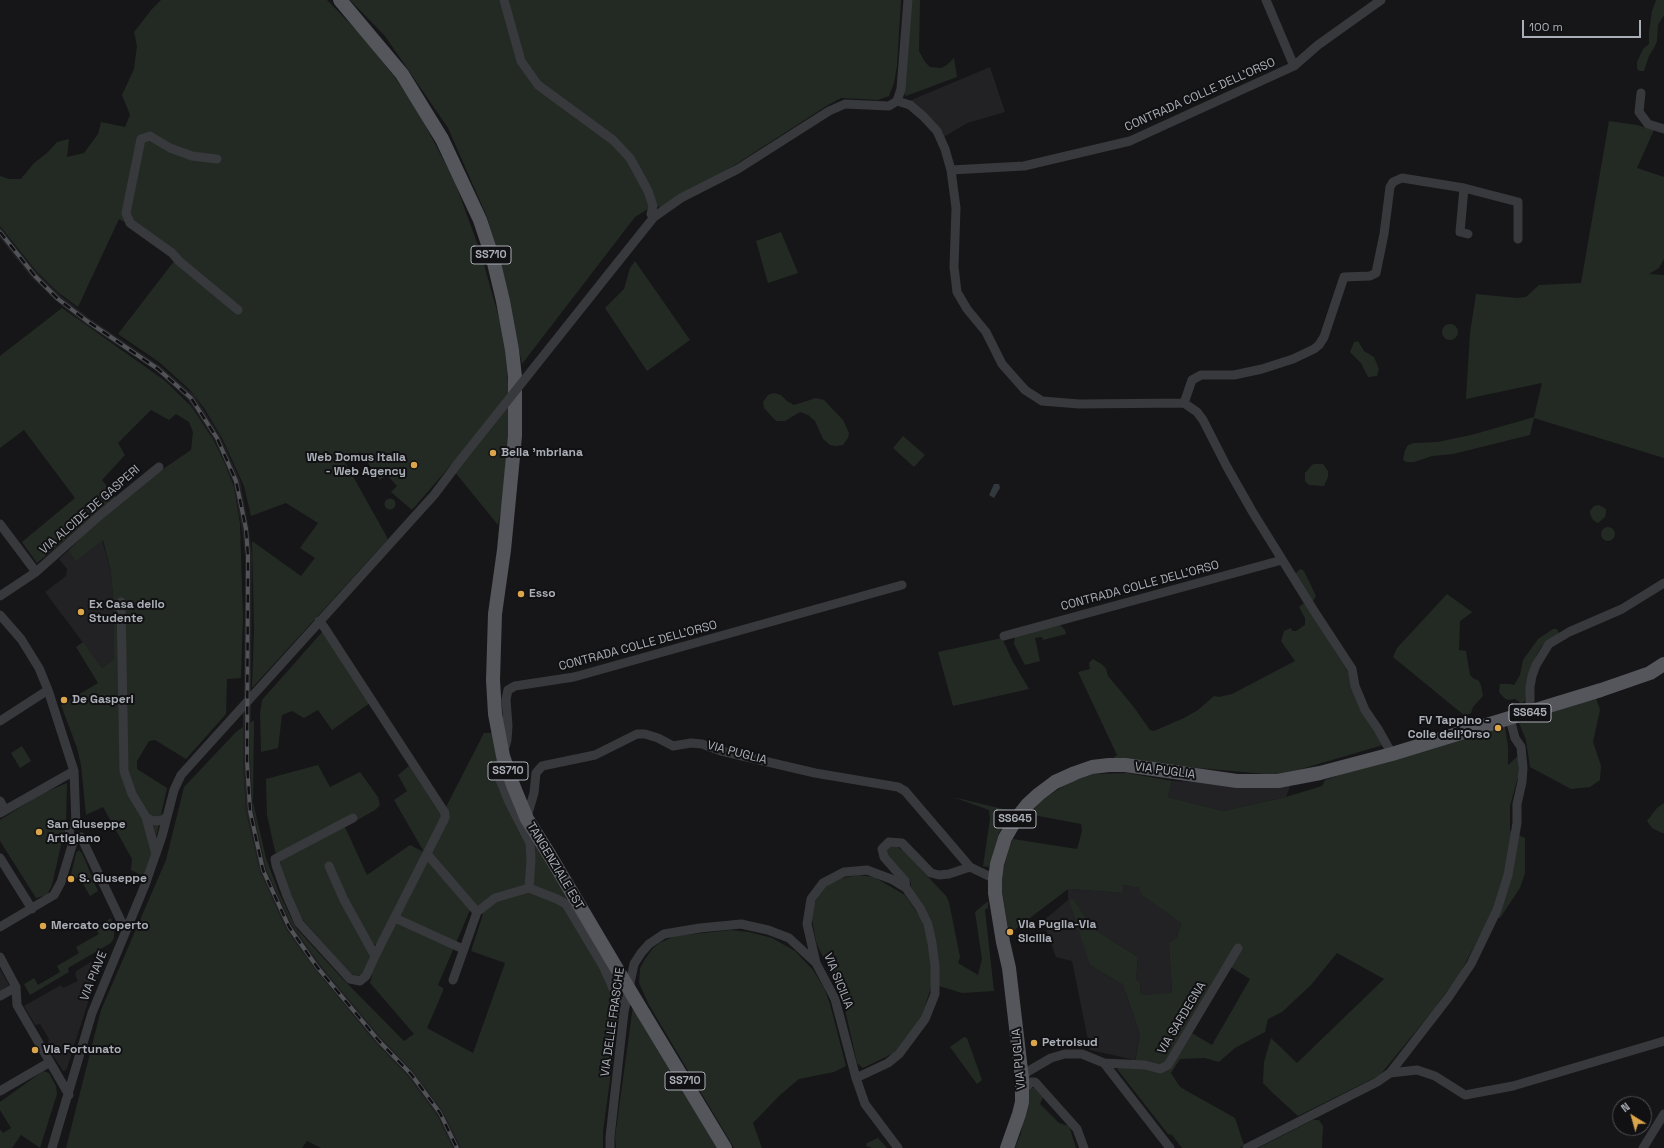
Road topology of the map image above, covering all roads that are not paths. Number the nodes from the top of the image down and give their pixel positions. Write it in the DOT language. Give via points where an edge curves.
graph roads {
  1 [pos="340,0"];
  2 [pos="504,0"];
  3 [pos="908,0"];
  4 [pos="1266,0"];
  5 [pos="1381,0"];
  6 [pos="1294,66"];
  7 [pos="1641,93"];
  8 [pos="897,101"];
  9 [pos="1664,129"];
  10 [pos="217,159"];
  11 [pos="951,170"];
  12 [pos="1464,188"];
  13 [pos="654,217"];
  14 [pos="1468,234"];
  15 [pos="1518,239"];
  16 [pos="238,310"];
  17 [pos="1184,403"];
  18 [pos="159,467"];
  19 [pos="0,524"];
  20 [pos="1282,560"];
  21 [pos="36,572"];
  22 [pos="1664,583"];
  23 [pos="902,585"];
  24 [pos="0,596"];
  25 [pos="121,602"];
  26 [pos="0,615"];
  27 [pos="319,621"];
  28 [pos="1004,636"];
  29 [pos="1664,664"];
  30 [pos="48,690"];
  31 [pos="1530,713"];
  32 [pos="1510,719"];
  33 [pos="0,721"];
  34 [pos="1392,754"];
  35 [pos="74,771"];
  36 [pos="0,801"];
  37 [pos="3,812"];
  38 [pos="167,816"];
  39 [pos="354,818"];
  40 [pos="149,822"];
  41 [pos="523,830"];
  42 [pos="162,836"];
  43 [pos="77,838"];
  44 [pos="427,854"];
  45 [pos="156,855"];
  46 [pos="0,858"];
  47 [pos="330,866"];
  48 [pos="970,867"];
  49 [pos="995,879"];
  50 [pos="529,888"];
  51 [pos="906,888"];
  52 [pos="32,909"];
  53 [pos="477,912"];
  54 [pos="395,918"];
  55 [pos="0,927"];
  56 [pos="126,928"];
  57 [pos="1003,942"];
  58 [pos="1238,948"];
  59 [pos="463,949"];
  60 [pos="375,956"];
  61 [pos="0,958"];
  62 [pos="816,964"];
  63 [pos="453,980"];
  64 [pos="16,987"];
  65 [pos="0,996"];
  66 [pos="624,1012"];
  67 [pos="1664,1041"];
  68 [pos="1020,1055"];
  69 [pos="50,1062"];
  70 [pos="1104,1063"];
  71 [pos="1039,1066"];
  72 [pos="1390,1073"];
  73 [pos="856,1078"];
  74 [pos="1020,1090"];
  75 [pos="0,1091"];
  76 [pos="69,1095"];
  77 [pos="1664,1114"];
  78 [pos="52,1148"];
  79 [pos="610,1148"];
  80 [pos="725,1148"];
  81 [pos="898,1148"];
  82 [pos="1006,1148"];
  83 [pos="1084,1148"];
  84 [pos="1170,1148"];
  85 [pos="1247,1148"];
  86 [pos="1643,1148"];
  1 -- 80 [label="main road, TANGENZIALE EST / SS710, bridge" via="402,74 424,108 458,171 480,220 493,259 515,377 515,436 495,614 493,680 495,714 503,756 527,820"];
  2 -- 13 [label="street" via="521,61 538,85 613,140 630,158 648,191 653,206 651,214"];
  3 -- 8 [label="street" via="901,89"];
  4 -- 6 [label="street, CONTRADA COLLE DELL'ORSO"];
  5 -- 6 [label="street, CONTRADA COLLE DELL'ORSO" via="1318,44"];
  6 -- 11 [label="street, CONTRADA COLLE DELL'ORSO" via="1130,141 1024,166"];
  7 -- 9 [label="street" via="1639,112 1648,124"];
  8 -- 11 [label="street" via="910,105 937,131"];
  8 -- 13 [label="street" via="889,106 845,104 829,111 738,169 681,198"];
  10 -- 16 [label="street" via="192,156 170,148 150,136 142,138 126,213 130,223 172,253 178,261"];
  11 -- 17 [label="street" via="956,208 954,267 957,292 986,332 1002,364 1026,390 1042,401 1079,404"];
  12 -- 14 [label="street" via="1460,232"];
  12 -- 15 [label="street" via="1518,202"];
  12 -- 17 [label="street" via="1402,178 1393,182 1390,187 1376,273 1370,276 1344,277 1319,345 1293,359 1262,369 1234,375 1201,375 1192,380"];
  13 -- 27 [label="street, VIA PIAVE, bridge" via="434,495"];
  17 -- 20 [label="street" via="1203,420 1227,467"];
  18 -- 21 [label="street, VIA ALCIDE DE GASPERI"];
  19 -- 21 [label="street, VIA ALCIDE DE GASPERI"];
  20 -- 28 [label="street, CONTRADA COLLE DELL'ORSO"];
  20 -- 34 [label="street" via="1352,669 1355,686 1365,710"];
  21 -- 24 [label="street, VIA ALCIDE DE GASPERI"];
  22 -- 31 [label="street" via="1622,609 1569,632 1550,644 1532,676"];
  23 -- 41 [label="street, CONTRADA COLLE DELL'ORSO" via="574,677 515,686 508,690 507,740 496,770"];
  25 -- 40 [label="street" via="124,770 132,794"];
  26 -- 30 [label="street" via="22,639"];
  27 -- 38 [label="street, VIA PIAVE" via="181,775"];
  27 -- 44 [label="street" via="446,813"];
  29 -- 31 [label="main road, SS645" via="1631,681"];
  30 -- 33 [label="street"];
  30 -- 35 [label="street"];
  31 -- 32 [label="main road, SS645"];
  32 -- 34 [label="main road, SS645"];
  32 -- 72 [label="street" via="1515,738 1521,747 1523,768 1508,875 1497,910 1471,964"];
  34 -- 49 [label="main road, VIA PUGLIA / SS645" via="1278,781 1237,781 1124,765 1092,768 1075,773 1055,782 1038,794 1016,819 1005,838"];
  35 -- 37 [label="street"];
  35 -- 43 [label="street" via="76,825 82,829 82,835"];
  36 -- 37 [label="street"];
  38 -- 40 [label="street" via="163,820"];
  38 -- 42 [label="street, VIA PIAVE"];
  39 -- 60 [label="street" via="275,859 286,896 299,923 350,979 360,981 366,976"];
  40 -- 42 [label="street"];
  40 -- 45 [label="street"];
  41 -- 48 [label="street, VIA PUGLIA" via="534,793 536,773 542,766 595,755 637,734 645,734 673,746 702,744 721,751 815,773 898,787 905,791"];
  41 -- 50 [label="street, CONTRADA COLLE DELL'ORSO" via="530,843"];
  42 -- 45 [label="street, VIA PIAVE"];
  43 -- 52 [label="street" via="58,891"];
  43 -- 56 [label="street"];
  44 -- 53 [label="street"];
  44 -- 54 [label="street"];
  45 -- 56 [label="street, VIA PIAVE"];
  46 -- 52 [label="street"];
  47 -- 60 [label="street" via="344,900"];
  48 -- 49 [label="street, VIA PUGLIA"];
  48 -- 51 [label="street" via="949,874 931,873 902,843 889,842 882,849 884,857 905,881"];
  49 -- 57 [label="main road, VIA PUGLIA / SS645"];
  50 -- 53 [label="street" via="495,898"];
  50 -- 66 [label="street" via="566,904 603,966"];
  51 -- 62 [label="street, VIA SICILIA" via="867,870 844,872 823,883 811,899 808,912 807,924"];
  51 -- 73 [label="street, VIA SICILIA" via="928,924 935,966 935,994 925,1019 900,1054 888,1063"];
  52 -- 55 [label="street"];
  53 -- 59 [label="street"];
  54 -- 59 [label="street"];
  54 -- 60 [label="street"];
  56 -- 76 [label="street, VIA PIAVE" via="92,1013"];
  57 -- 68 [label="main road, VIA PUGLIA / SS645" via="1009,968"];
  57 -- 74 [label="main road, VIA PUGLIA / SS645" via="1002,969"];
  58 -- 70 [label="street, VIA SARDEGNA" via="1168,1065 1160,1070 1145,1065"];
  59 -- 63 [label="street"];
  61 -- 64 [label="street"];
  62 -- 66 [label="street, VIA DELLE FRASCHE" via="789,938 741,924 664,934 649,944 634,964"];
  62 -- 73 [label="street, VIA SICILIA" via="835,999"];
  64 -- 65 [label="street"];
  64 -- 69 [label="street" via="17,1005"];
  66 -- 79 [label="street, VIA DELLE FRASCHE"];
  67 -- 72 [label="street" via="1513,1086 1465,1094 1435,1076 1417,1070"];
  68 -- 71 [label="street" via="1025,1067"];
  68 -- 74 [label="main road, VIA PUGLIA / SS645"];
  69 -- 75 [label="street"];
  69 -- 76 [label="street"];
  70 -- 71 [label="street, VIA SARDEGNA" via="1082,1054 1065,1054 1051,1058"];
  70 -- 84 [label="street, VIA SARDEGNA"];
  71 -- 74 [label="street, VIA SARDEGNA"];
  72 -- 85 [label="street"];
  73 -- 81 [label="street, VIA SICILIA" via="865,1104"];
  74 -- 82 [label="main road, VIA PUGLIA / SS645" via="1014,1128"];
  74 -- 83 [label="street" via="1035,1082 1045,1091 1077,1129"];
  76 -- 78 [label="street, VIA PIAVE"];
  77 -- 86 [label="street"];
}
